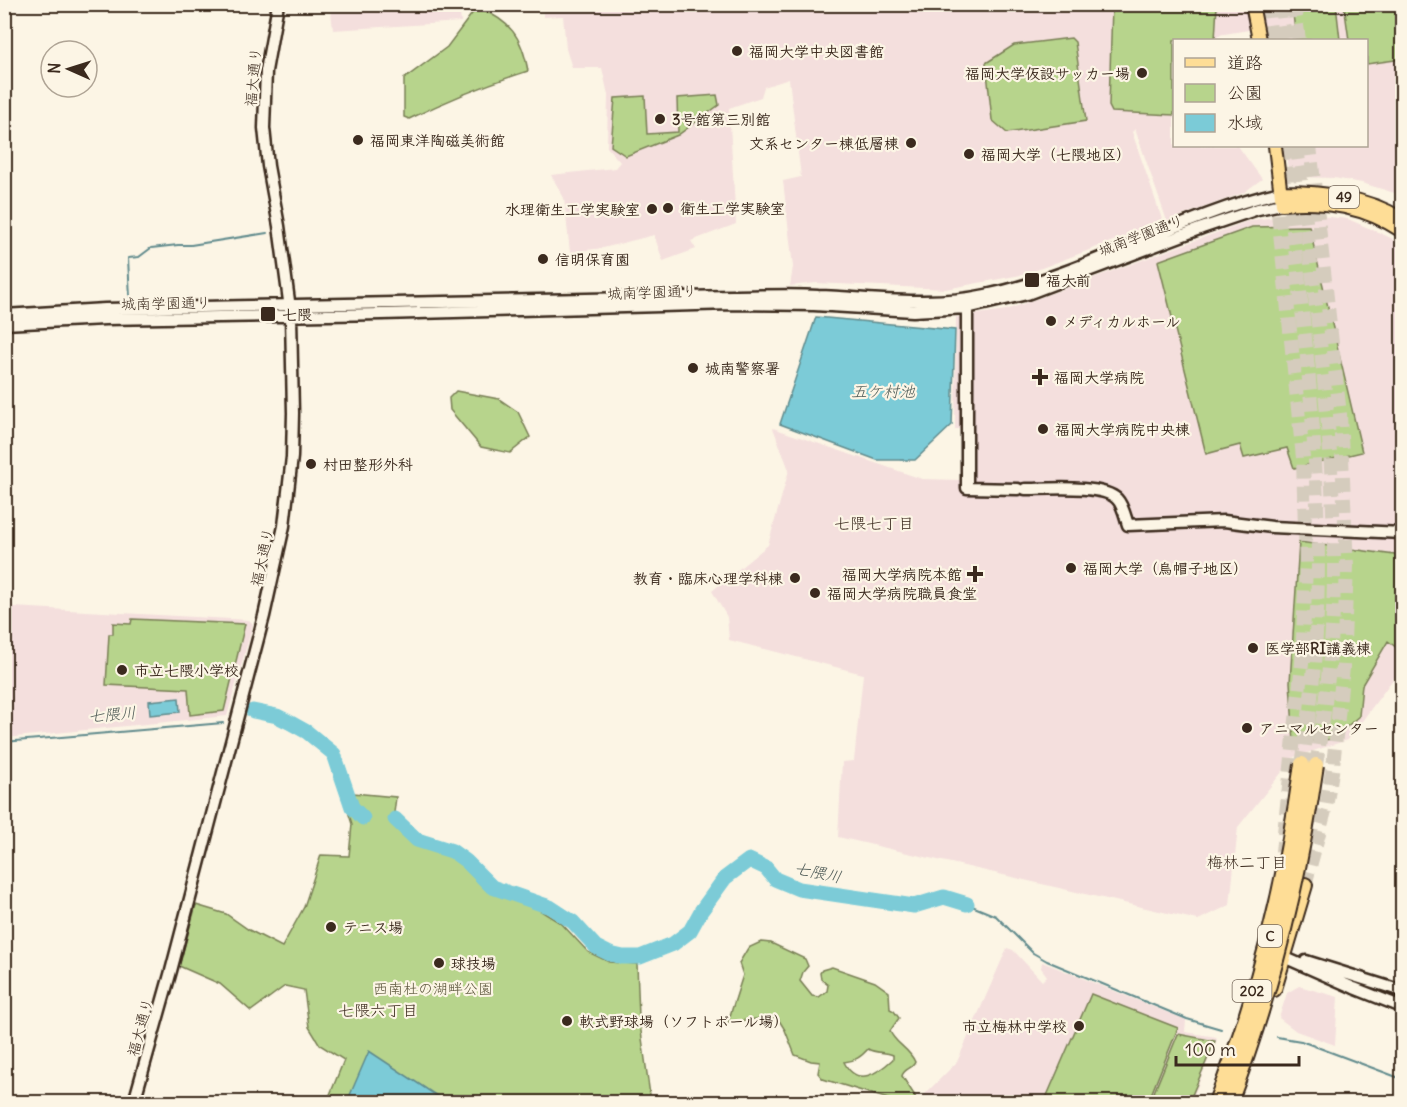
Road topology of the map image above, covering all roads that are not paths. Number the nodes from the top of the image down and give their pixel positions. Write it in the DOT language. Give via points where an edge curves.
graph roads {
  1 [pos="278,4"];
  2 [pos="1252,4"];
  3 [pos="1259,39"];
  4 [pos="1275,147"];
  5 [pos="1282,198"];
  6 [pos="1402,219"];
  7 [pos="1402,231"];
  8 [pos="967,304"];
  9 [pos="291,311"];
  10 [pos="4,315"];
  11 [pos="4,324"];
  12 [pos="1402,533"];
  13 [pos="1279,875"];
  14 [pos="1305,885"];
  15 [pos="1262,948"];
  16 [pos="1285,957"];
  17 [pos="1262,969"];
  18 [pos="1402,991"];
  19 [pos="1402,1007"];
  20 [pos="134,1102"];
  21 [pos="1209,1102"];
  22 [pos="1216,1102"];
  23 [pos="1232,1102"];
  1 -- 9 [label="street, 福大通り" via="266,70 264,128"];
  2 -- 3 [label="main road"];
  4 -- 5 [label="main road"];
  5 -- 6 [label="main road, 49" via="1318,193 1348,198"];
  5 -- 7 [label="main road, 49" via="1347,206"];
  5 -- 8 [label="street, 城南学園通り" via="1027,294 990,305"];
  8 -- 9 [label="street, 城南学園通り" via="913,311 732,304"];
  8 -- 12 [label="street" via="967,488 1102,491 1117,498 1128,525 1224,521"];
  9 -- 10 [label="street, 城南学園通り" via="105,309"];
  9 -- 11 [label="street, 城南学園通り"];
  9 -- 20 [label="street, 福大通り" via="292,447 284,526"];
  13 -- 15 [label="highway, 202"];
  14 -- 16 [label="highway, 202"];
  15 -- 16 [label="street"];
  15 -- 21 [label="highway, 202" via="1252,994"];
  16 -- 18 [label="street"];
  16 -- 19 [label="street"];
  16 -- 23 [label="highway, 202"];
  17 -- 21 [label="highway, bridge"];
  17 -- 22 [label="highway, C, bridge"];
  17 -- 23 [label="highway, C, bridge" via="1309,764 1302,856 1283,938"];
}
